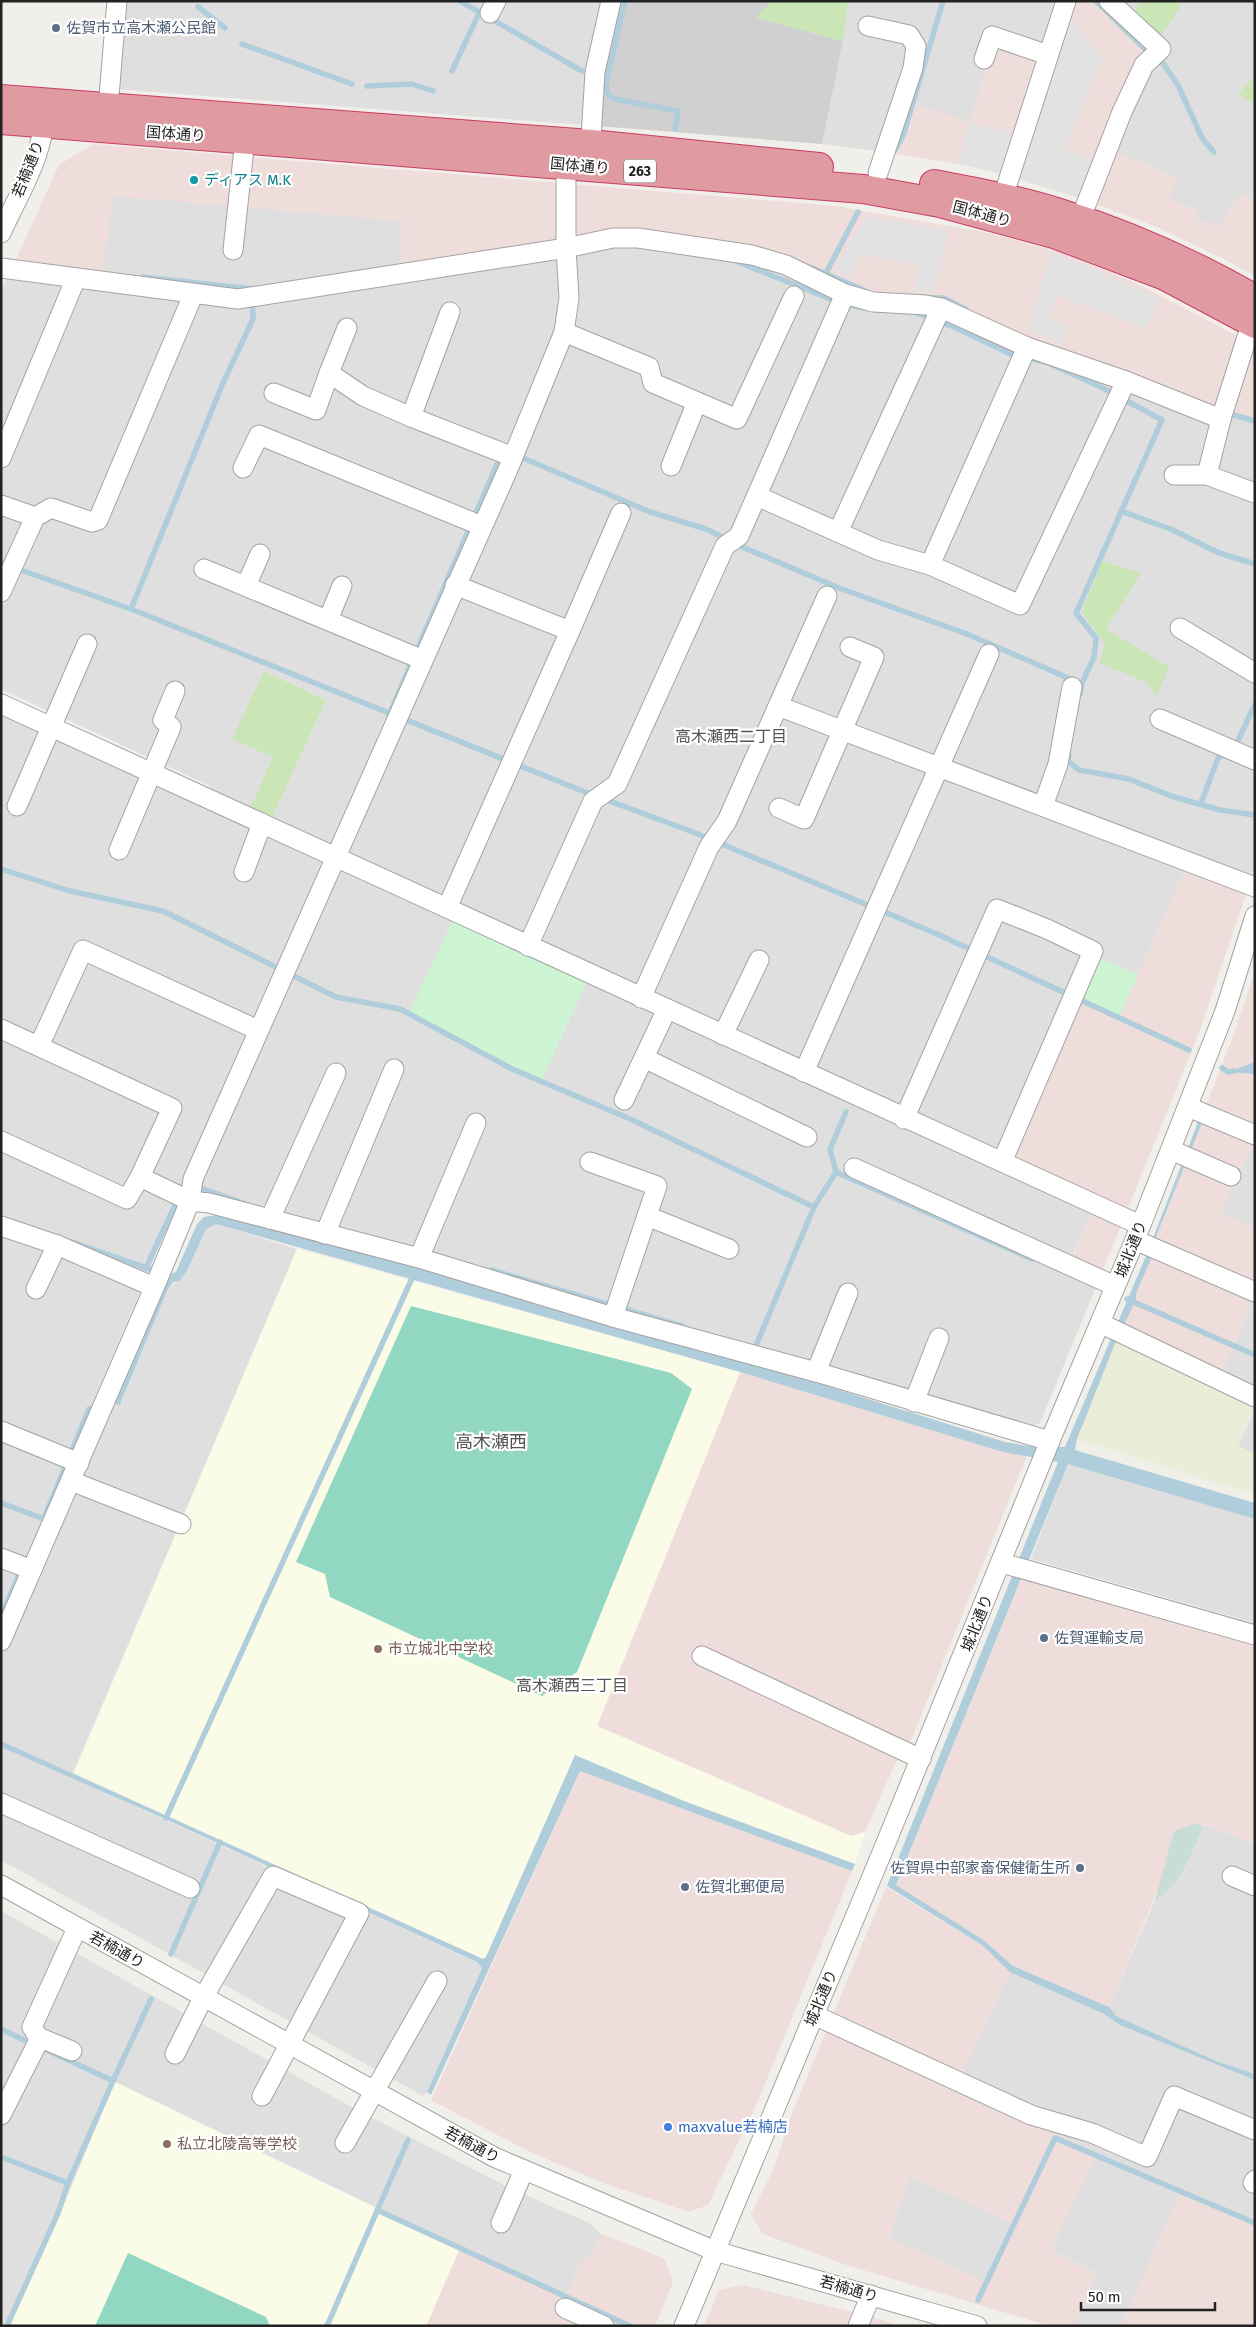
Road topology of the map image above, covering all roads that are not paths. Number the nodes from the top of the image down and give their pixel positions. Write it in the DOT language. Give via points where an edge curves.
graph roads {
  1 [pos="117,1"];
  2 [pos="611,1"];
  3 [pos="1066,1"];
  4 [pos="1119,5"];
  5 [pos="868,26"];
  6 [pos="1048,54"];
  7 [pos="984,59"];
  8 [pos="1,99"];
  9 [pos="108,108"];
  10 [pos="44,113"];
  11 [pos="1,120"];
  12 [pos="245,139"];
  13 [pos="582,158"];
  14 [pos="878,174"];
  15 [pos="1003,197"];
  16 [pos="1080,220"];
  17 [pos="1,233"];
  18 [pos="566,241"];
  19 [pos="233,250"];
  20 [pos="1,268"];
  21 [pos="76,278"];
  22 [pos="194,294"];
  23 [pos="794,296"];
  24 [pos="843,300"];
  25 [pos="450,312"];
  26 [pos="937,316"];
  27 [pos="1254,316"];
  28 [pos="347,328"];
  29 [pos="564,332"];
  30 [pos="1024,354"];
  31 [pos="329,373"];
  32 [pos="1121,391"];
  33 [pos="274,393"];
  34 [pos="697,402"];
  35 [pos="1224,412"];
  36 [pos="411,417"];
  37 [pos="1,458"];
  38 [pos="510,462"];
  39 [pos="671,466"];
  40 [pos="243,468"];
  41 [pos="1174,475"];
  42 [pos="1207,475"];
  43 [pos="1255,493"];
  44 [pos="757,496"];
  45 [pos="1,506"];
  46 [pos="621,513"];
  47 [pos="34,518"];
  48 [pos="476,523"];
  49 [pos="838,532"];
  50 [pos="260,554"];
  51 [pos="930,565"];
  52 [pos="204,569"];
  53 [pos="246,586"];
  54 [pos="342,586"];
  55 [pos="455,586"];
  56 [pos="1,592"];
  57 [pos="826,596"];
  58 [pos="328,620"];
  59 [pos="1180,628"];
  60 [pos="570,631"];
  61 [pos="87,644"];
  62 [pos="850,647"];
  63 [pos="989,654"];
  64 [pos="417,657"];
  65 [pos="1255,672"];
  66 [pos="1072,687"];
  67 [pos="174,691"];
  68 [pos="1,704"];
  69 [pos="778,706"];
  70 [pos="1160,719"];
  71 [pos="51,726"];
  72 [pos="843,730"];
  73 [pos="1255,760"];
  74 [pos="940,768"];
  75 [pos="152,772"];
  76 [pos="17,806"];
  77 [pos="1043,806"];
  78 [pos="779,808"];
  79 [pos="262,823"];
  80 [pos="119,850"];
  81 [pos="335,857"];
  82 [pos="244,872"];
  83 [pos="1255,887"];
  84 [pos="447,908"];
  85 [pos="1255,916"];
  86 [pos="528,946"];
  87 [pos="759,960"];
  88 [pos="641,998"];
  89 [pos="667,1009"];
  90 [pos="1,1029"];
  91 [pos="258,1030"];
  92 [pos="723,1035"];
  93 [pos="39,1046"];
  94 [pos="644,1058"];
  95 [pos="394,1069"];
  96 [pos="804,1072"];
  97 [pos="336,1073"];
  98 [pos="624,1100"];
  99 [pos="1188,1107"];
  100 [pos="904,1118"];
  101 [pos="476,1123"];
  102 [pos="1255,1135"];
  103 [pos="807,1137"];
  104 [pos="1,1141"];
  105 [pos="1181,1155"];
  106 [pos="590,1162"];
  107 [pos="1002,1162"];
  108 [pos="854,1168"];
  109 [pos="1231,1176"];
  110 [pos="140,1177"];
  111 [pos="190,1201"];
  112 [pos="647,1216"];
  113 [pos="270,1219"];
  114 [pos="1,1226"];
  115 [pos="325,1234"];
  116 [pos="1145,1240"];
  117 [pos="57,1245"];
  118 [pos="729,1250"];
  119 [pos="419,1258"];
  120 [pos="158,1279"];
  121 [pos="1115,1286"];
  122 [pos="36,1290"];
  123 [pos="1255,1292"];
  124 [pos="848,1293"];
  125 [pos="616,1308"];
  126 [pos="1112,1329"];
  127 [pos="939,1338"];
  128 [pos="816,1372"];
  129 [pos="1255,1397"];
  130 [pos="914,1402"];
  131 [pos="1,1431"];
  132 [pos="1050,1441"];
  133 [pos="71,1460"];
  134 [pos="71,1481"];
  135 [pos="181,1524"];
  136 [pos="20,1566"];
  137 [pos="1015,1567"];
  138 [pos="1255,1635"];
  139 [pos="1,1641"];
  140 [pos="702,1656"];
  141 [pos="921,1759"];
  142 [pos="1,1803"];
  143 [pos="1232,1876"];
  144 [pos="1,1885"];
  145 [pos="1255,1886"];
  146 [pos="190,1888"];
  147 [pos="77,1928"];
  148 [pos="437,1981"];
  149 [pos="203,1998"];
  150 [pos="814,2016"];
  151 [pos="38,2037"];
  152 [pos="289,2046"];
  153 [pos="72,2051"];
  154 [pos="175,2054"];
  155 [pos="373,2092"];
  156 [pos="262,2096"];
  157 [pos="4,2104"];
  158 [pos="1255,2130"];
  159 [pos="345,2143"];
  160 [pos="524,2170"];
  161 [pos="501,2223"];
  162 [pos="715,2251"];
  163 [pos="871,2295"];
  164 [pos="565,2308"];
  165 [pos="604,2326"];
  166 [pos="684,2326"];
  167 [pos="858,2326"];
  168 [pos="977,2326"];
  1 -- 9 [label="street"];
  2 -- 13 [label="street" via="595,72"];
  3 -- 6 [label="street"];
  4 -- 16 [label="street" via="1161,49 1144,65"];
  5 -- 14 [label="street" via="909,35 916,46 913,68"];
  6 -- 7 [label="street" via="992,36"];
  6 -- 15 [label="street"];
  8 -- 10 [label="highway, 国体通り / 263"];
  9 -- 10 [label="highway, 国体通り / 263"];
  9 -- 13 [label="highway, 国体通り / 263"];
  10 -- 11 [label="highway, 国体通り / 263"];
  10 -- 12 [label="highway, 国体通り / 263"];
  10 -- 17 [label="street, 若楠通り" via="38,150"];
  12 -- 13 [label="highway, 国体通り / 263"];
  12 -- 19 [label="street"];
  13 -- 14 [label="highway, 国体通り / 263"];
  13 -- 18 [label="street"];
  13 -- 27 [label="highway, 国体通り / 263" via="863,189 940,203 1054,234 1165,276"];
  14 -- 15 [label="highway, 国体通り / 263"];
  15 -- 16 [label="highway, 国体通り / 263"];
  16 -- 27 [label="highway, 国体通り / 263" via="1158,250 1223,281"];
  18 -- 22 [label="street" via="238,299"];
  18 -- 24 [label="street" via="638,238 752,255 786,265"];
  18 -- 29 [label="street" via="569,298"];
  20 -- 21 [label="street"];
  21 -- 22 [label="street"];
  21 -- 37 [label="street"];
  22 -- 47 [label="street" via="98,520 92,522 50,508"];
  23 -- 34 [label="street" via="738,419"];
  24 -- 26 [label="street" via="926,305"];
  24 -- 44 [label="street"];
  25 -- 36 [label="street"];
  26 -- 30 [label="street"];
  26 -- 49 [label="street"];
  27 -- 35 [label="street"];
  28 -- 31 [label="street"];
  29 -- 34 [label="street" via="649,367 653,383"];
  29 -- 38 [label="street"];
  30 -- 32 [label="street"];
  30 -- 51 [label="street"];
  31 -- 33 [label="street" via="316,410"];
  31 -- 36 [label="street" via="363,396"];
  32 -- 35 [label="street"];
  32 -- 51 [label="street" via="1020,605"];
  34 -- 39 [label="street"];
  35 -- 42 [label="street"];
  36 -- 38 [label="street"];
  38 -- 48 [label="street"];
  40 -- 48 [label="street" via="259,435"];
  41 -- 42 [label="street"];
  42 -- 43 [label="street"];
  44 -- 49 [label="street"];
  44 -- 86 [label="street" via="732,541 617,784 598,797"];
  45 -- 47 [label="street"];
  46 -- 60 [label="street"];
  47 -- 56 [label="street"];
  48 -- 55 [label="street"];
  49 -- 51 [label="street" via="878,550"];
  50 -- 53 [label="street"];
  52 -- 53 [label="street"];
  53 -- 58 [label="street"];
  54 -- 58 [label="street"];
  55 -- 60 [label="street"];
  55 -- 64 [label="street"];
  57 -- 69 [label="street"];
  58 -- 64 [label="street"];
  59 -- 65 [label="street"];
  60 -- 84 [label="street"];
  61 -- 71 [label="street"];
  62 -- 72 [label="street" via="874,657"];
  63 -- 74 [label="street"];
  64 -- 81 [label="street" via="397,718"];
  66 -- 77 [label="street" via="1058,764"];
  67 -- 75 [label="street" via="163,720 171,727"];
  68 -- 71 [label="street"];
  69 -- 72 [label="street"];
  69 -- 88 [label="street" via="727,821 712,841"];
  70 -- 73 [label="street"];
  71 -- 75 [label="street"];
  71 -- 76 [label="street"];
  72 -- 74 [label="street"];
  72 -- 78 [label="street" via="804,819"];
  74 -- 77 [label="street"];
  74 -- 96 [label="street"];
  75 -- 79 [label="street"];
  75 -- 80 [label="street"];
  77 -- 83 [label="street"];
  79 -- 81 [label="street"];
  79 -- 82 [label="street"];
  81 -- 84 [label="street"];
  81 -- 91 [label="street"];
  84 -- 86 [label="street"];
  85 -- 99 [label="street, 城北通り" via="1225,1012"];
  86 -- 88 [label="street"];
  87 -- 92 [label="street"];
  88 -- 89 [label="street"];
  89 -- 92 [label="street"];
  89 -- 94 [label="street"];
  90 -- 93 [label="street"];
  91 -- 93 [label="street" via="83,950"];
  91 -- 111 [label="street" via="193,1179"];
  92 -- 96 [label="street"];
  93 -- 110 [label="street" via="172,1108"];
  94 -- 98 [label="street"];
  94 -- 103 [label="street"];
  95 -- 115 [label="street"];
  96 -- 100 [label="street"];
  97 -- 113 [label="street"];
  99 -- 102 [label="street"];
  99 -- 105 [label="street, 城北通り"];
  100 -- 107 [label="street"];
  100 -- 107 [label="street" via="996,909 1047,929 1094,951"];
  101 -- 119 [label="street"];
  104 -- 110 [label="street" via="127,1199"];
  105 -- 109 [label="street"];
  105 -- 116 [label="street, 城北通り"];
  106 -- 112 [label="street" via="657,1186"];
  107 -- 116 [label="street"];
  108 -- 121 [label="street"];
  110 -- 111 [label="street"];
  111 -- 113 [label="street"];
  111 -- 120 [label="street"];
  112 -- 118 [label="street"];
  112 -- 125 [label="street"];
  113 -- 115 [label="street"];
  114 -- 117 [label="street"];
  115 -- 119 [label="street"];
  116 -- 121 [label="street, 城北通り"];
  116 -- 123 [label="street"];
  117 -- 120 [label="street"];
  117 -- 122 [label="street"];
  119 -- 125 [label="street"];
  120 -- 133 [label="street"];
  121 -- 126 [label="street, 城北通り"];
  124 -- 128 [label="street"];
  125 -- 128 [label="street"];
  126 -- 129 [label="street"];
  126 -- 132 [label="street, 城北通り"];
  127 -- 130 [label="street"];
  128 -- 130 [label="street"];
  130 -- 132 [label="street"];
  131 -- 133 [label="street"];
  132 -- 137 [label="street, 城北通り" via="1041,1463"];
  133 -- 134 [label="street"];
  134 -- 135 [label="street"];
  134 -- 136 [label="street"];
  136 -- 139 [label="street"];
  137 -- 138 [label="street"];
  137 -- 141 [label="street, 城北通り"];
  140 -- 141 [label="street"];
  141 -- 150 [label="street, 城北通り"];
  142 -- 146 [label="street"];
  143 -- 145 [label="street"];
  144 -- 147 [label="street, 若楠通り"];
  147 -- 149 [label="street, 若楠通り"];
  147 -- 151 [label="street" via="32,2027"];
  148 -- 155 [label="street"];
  149 -- 152 [label="street, 若楠通り"];
  149 -- 152 [label="street" via="273,1876 359,1913"];
  149 -- 154 [label="street"];
  150 -- 158 [label="street" via="1031,2115 1092,2133 1146,2156 1174,2096"];
  150 -- 162 [label="street, 城北通り"];
  151 -- 153 [label="street"];
  151 -- 157 [label="street"];
  152 -- 155 [label="street, 若楠通り"];
  152 -- 156 [label="street"];
  155 -- 159 [label="street"];
  155 -- 160 [label="street, 若楠通り"];
  160 -- 161 [label="street"];
  160 -- 162 [label="street, 若楠通り"];
  162 -- 163 [label="street, 若楠通り"];
  162 -- 166 [label="street, 城北通り"];
  163 -- 167 [label="street"];
  163 -- 168 [label="street, 若楠通り"];
  164 -- 165 [label="street"];
}
